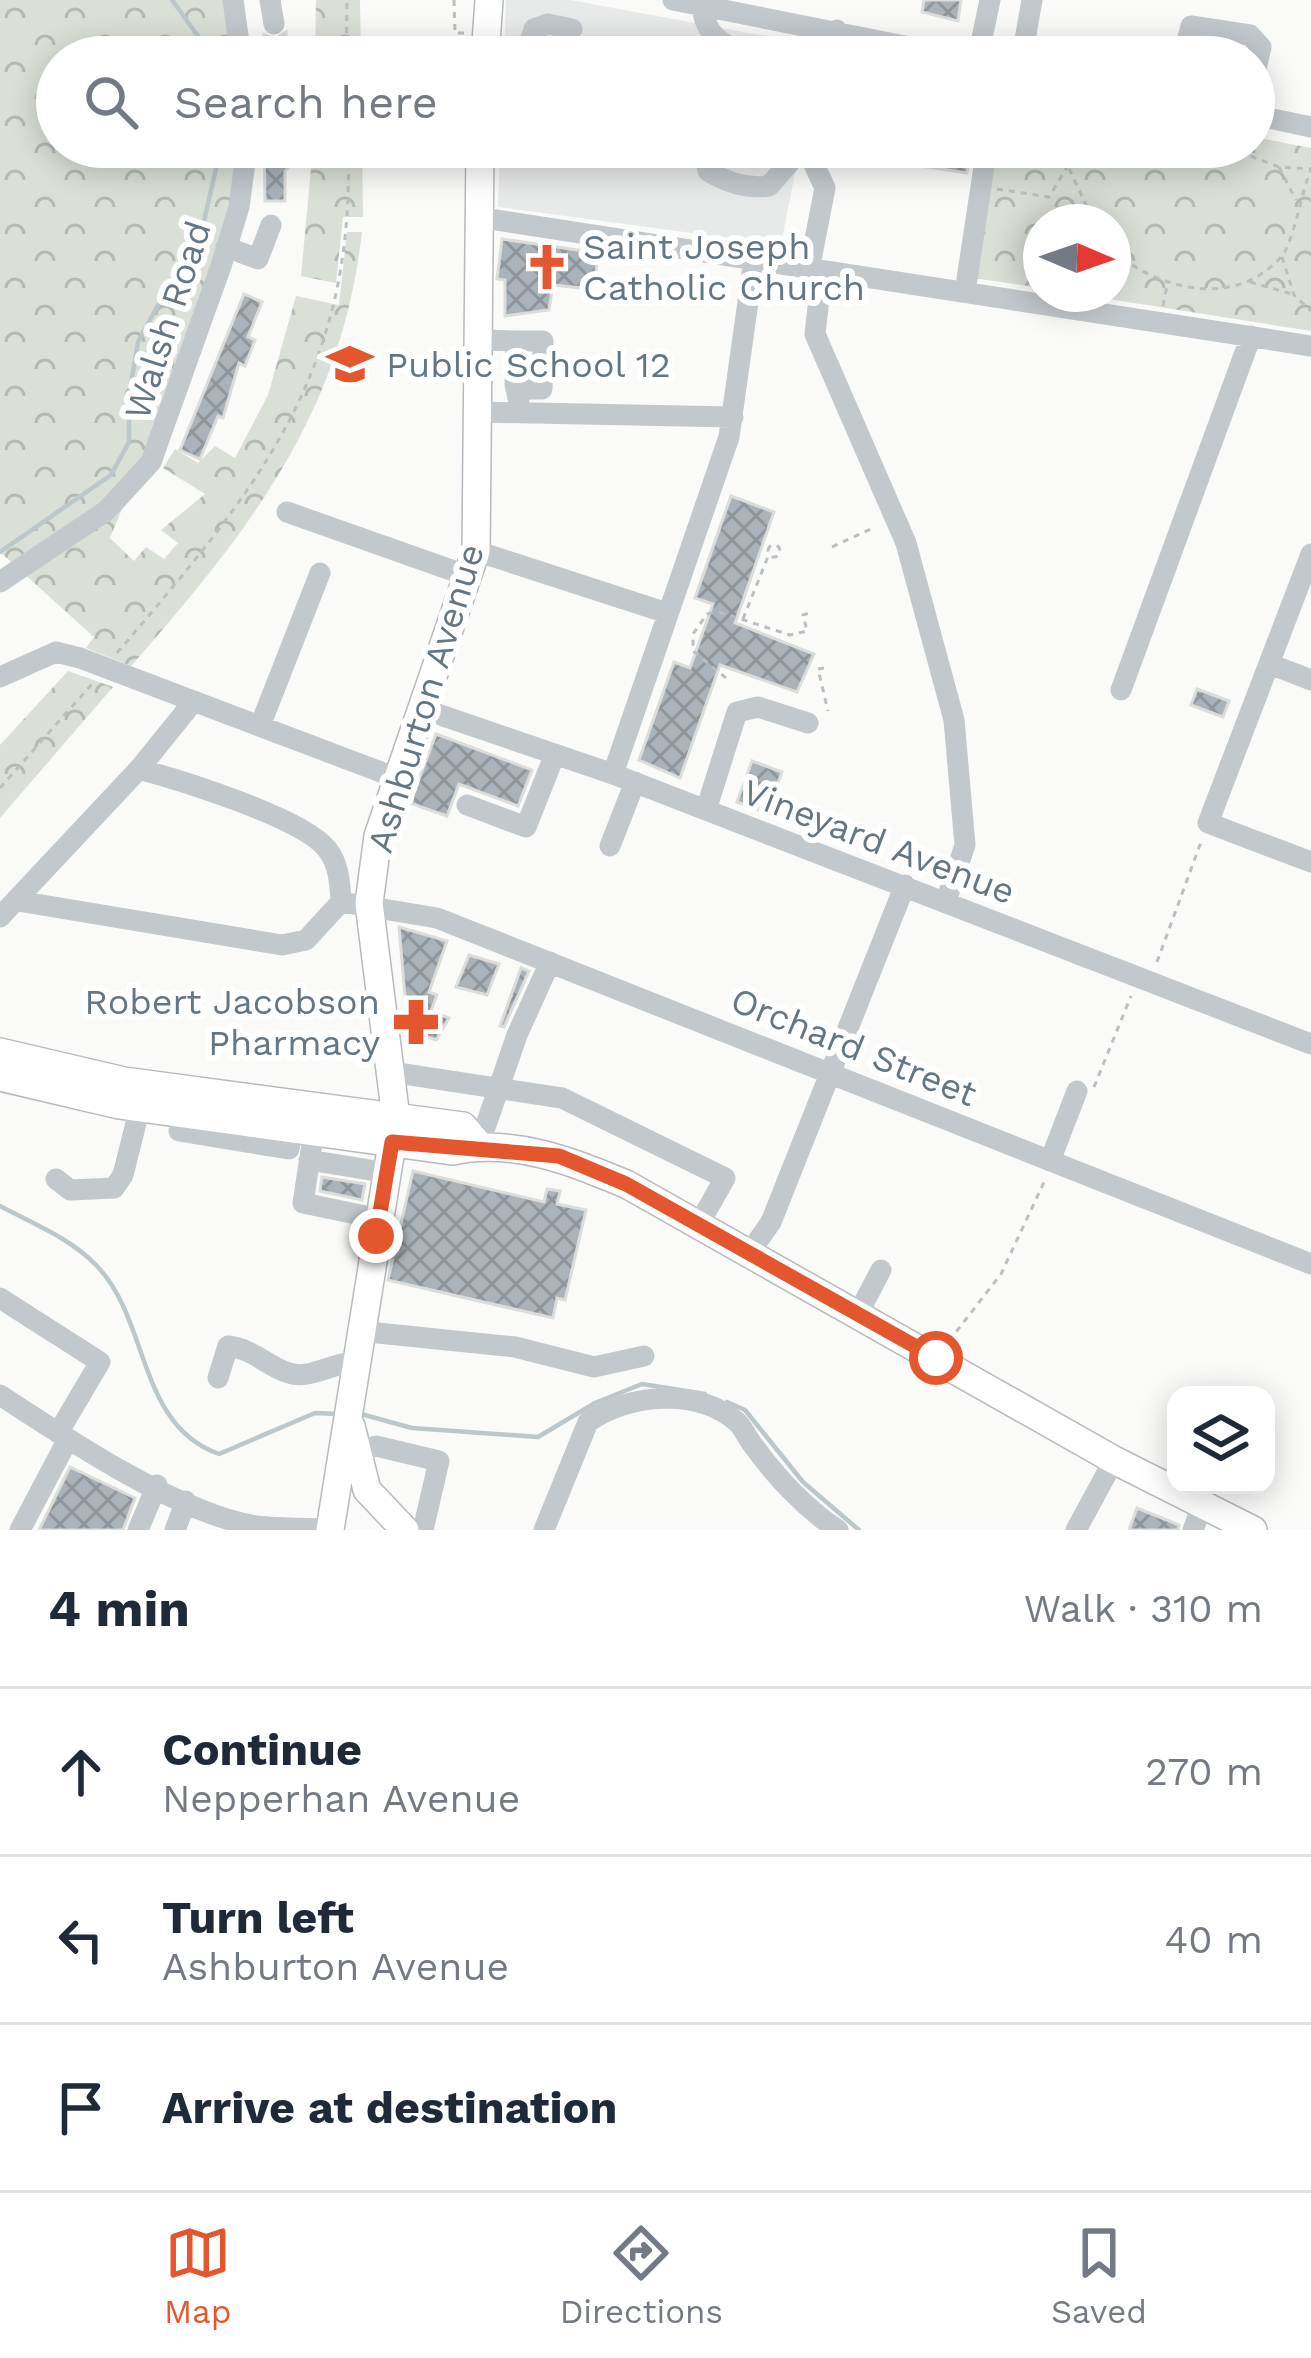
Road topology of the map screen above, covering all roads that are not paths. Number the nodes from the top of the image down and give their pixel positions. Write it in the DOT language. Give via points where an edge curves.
graph roads {
  1 [pos="233,0"];
  2 [pos="270,0"];
  3 [pos="488,0"];
  4 [pos="674,0"];
  5 [pos="990,0"];
  6 [pos="1032,0"];
  7 [pos="701,6"];
  8 [pos="274,24"];
  9 [pos="572,29"];
  10 [pos="836,30"];
  11 [pos="238,36"];
  12 [pos="482,36"];
  13 [pos="532,36"];
  14 [pos="712,36"];
  15 [pos="834,36"];
  16 [pos="864,36"];
  17 [pos="982,36"];
  18 [pos="1026,36"];
  19 [pos="1188,36"];
  20 [pos="1251,36"];
  21 [pos="1275,119"];
  22 [pos="1311,127"];
  23 [pos="243,168"];
  24 [pos="479,168"];
  25 [pos="707,168"];
  26 [pos="788,168"];
  27 [pos="813,168"];
  28 [pos="984,168"];
  29 [pos="477,217"];
  30 [pos="271,225"];
  31 [pos="226,248"];
  32 [pos="754,259"];
  33 [pos="816,271"];
  34 [pos="965,292"];
  35 [pos="1251,336"];
  36 [pos="477,340"];
  37 [pos="1311,346"];
  38 [pos="478,412"];
  39 [pos="521,412"];
  40 [pos="733,417"];
  41 [pos="286,512"];
  42 [pos="1311,554"];
  43 [pos="472,563"];
  44 [pos="320,573"];
  45 [pos="0,582"];
  46 [pos="674,620"];
  47 [pos="1270,664"];
  48 [pos="0,677"];
  49 [pos="1311,680"];
  50 [pos="1121,690"];
  51 [pos="194,700"];
  52 [pos="420,708"];
  53 [pos="818,717"];
  54 [pos="260,726"];
  55 [pos="555,754"];
  56 [pos="139,769"];
  57 [pos="394,777"];
  58 [pos="624,778"];
  59 [pos="467,805"];
  60 [pos="706,810"];
  61 [pos="610,846"];
  62 [pos="1311,862"];
  63 [pos="905,885"];
  64 [pos="18,901"];
  65 [pos="946,901"];
  66 [pos="355,903"];
  67 [pos="0,917"];
  68 [pos="550,962"];
  69 [pos="1311,1044"];
  70 [pos="0,1052"];
  71 [pos="392,1072"];
  72 [pos="832,1072"];
  73 [pos="0,1077"];
  74 [pos="500,1085"];
  75 [pos="1086,1086"];
  76 [pos="140,1107"];
  77 [pos="303,1129"];
  78 [pos="394,1130"];
  79 [pos="179,1131"];
  80 [pos="355,1137"];
  81 [pos="479,1145"];
  82 [pos="309,1160"];
  83 [pos="1052,1162"];
  84 [pos="350,1167"];
  85 [pos="388,1173"];
  86 [pos="56,1179"];
  87 [pos="380,1220"];
  88 [pos="699,1224"];
  89 [pos="750,1252"];
  90 [pos="1311,1264"];
  91 [pos="881,1270"];
  92 [pos="0,1298"];
  93 [pos="858,1314"];
  94 [pos="358,1331"];
  95 [pos="644,1356"];
  96 [pos="354,1362"];
  97 [pos="218,1378"];
  98 [pos="0,1395"];
  99 [pos="351,1406"];
  100 [pos="63,1436"];
  101 [pos="356,1452"];
  102 [pos="1114,1460"];
  103 [pos="157,1485"];
  104 [pos="186,1501"];
  105 [pos="1197,1518"];
  106 [pos="330,1529"];
  107 [pos="20,1530"];
  108 [pos="138,1530"];
  109 [pos="175,1530"];
  110 [pos="354,1530"];
  111 [pos="405,1530"];
  112 [pos="423,1530"];
  113 [pos="544,1530"];
  114 [pos="838,1530"];
  115 [pos="1076,1530"];
  116 [pos="1252,1530"];
  1 -- 11 [label="street"];
  2 -- 8 [label="street"];
  3 -- 12 [label="main road"];
  4 -- 7 [label="street"];
  5 -- 17 [label="street"];
  6 -- 18 [label="street"];
  7 -- 10 [label="street"];
  7 -- 14 [label="street"];
  9 -- 13 [label="street" via="548,24"];
  10 -- 15 [label="street"];
  10 -- 16 [label="street"];
  19 -- 20 [label="street" via="1191,26"];
  21 -- 22 [label="street"];
  23 -- 31 [label="street, Walsh Road"];
  24 -- 29 [label="main road, Ashburton Avenue"];
  25 -- 26 [label="street" via="725,182 759,188"];
  27 -- 33 [label="street" via="825,188"];
  28 -- 34 [label="street"];
  29 -- 32 [label="street"];
  29 -- 36 [label="main road, Ashburton Avenue"];
  30 -- 31 [label="street" via="258,260"];
  31 -- 45 [label="street, Walsh Road" via="151,462 106,511"];
  32 -- 33 [label="street"];
  32 -- 40 [label="street"];
  33 -- 34 [label="street"];
  33 -- 65 [label="street" via="815,334 906,543 954,720 965,845"];
  34 -- 35 [label="street"];
  35 -- 37 [label="street"];
  35 -- 50 [label="street"];
  36 -- 38 [label="main road, Ashburton Avenue"];
  36 -- 39 [label="street" via="517,341"];
  38 -- 39 [label="street"];
  38 -- 43 [label="main road, Ashburton Avenue"];
  39 -- 40 [label="street"];
  40 -- 46 [label="street"];
  41 -- 43 [label="street"];
  42 -- 47 [label="street"];
  43 -- 46 [label="street"];
  43 -- 52 [label="main road, Ashburton Avenue"];
  44 -- 54 [label="street"];
  46 -- 58 [label="street"];
  47 -- 49 [label="street"];
  47 -- 62 [label="street" via="1208,823"];
  48 -- 51 [label="street" via="56,652"];
  51 -- 54 [label="street"];
  51 -- 56 [label="street"];
  52 -- 55 [label="street, Vineyard Avenue"];
  52 -- 57 [label="main road, Ashburton Avenue"];
  53 -- 60 [label="street" via="758,707 737,712"];
  54 -- 57 [label="street"];
  55 -- 58 [label="street, Vineyard Avenue"];
  55 -- 59 [label="street" via="526,827"];
  56 -- 64 [label="street"];
  56 -- 66 [label="street" via="307,829 329,851"];
  57 -- 66 [label="main road, Ashburton Avenue"];
  58 -- 60 [label="street, Vineyard Avenue"];
  58 -- 61 [label="street"];
  60 -- 63 [label="street, Vineyard Avenue"];
  63 -- 65 [label="street, Vineyard Avenue"];
  63 -- 72 [label="street"];
  64 -- 66 [label="street" via="282,945 306,940"];
  64 -- 67 [label="street"];
  65 -- 69 [label="street, Vineyard Avenue"];
  66 -- 68 [label="street, Orchard Street" via="436,917"];
  66 -- 71 [label="main road, Ashburton Avenue"];
  68 -- 72 [label="street, Orchard Street"];
  68 -- 74 [label="street"];
  70 -- 78 [label="main road"];
  71 -- 74 [label="street"];
  71 -- 78 [label="main road, Ashburton Avenue"];
  72 -- 83 [label="street, Orchard Street"];
  72 -- 89 [label="street" via="771,1222"];
  73 -- 76 [label="main road" via="64,1107"];
  74 -- 81 [label="street"];
  74 -- 88 [label="street" via="562,1099 725,1178"];
  75 -- 83 [label="street"];
  76 -- 77 [label="main road"];
  76 -- 86 [label="street" via="114,1188 70,1190"];
  77 -- 79 [label="street" via="289,1149"];
  77 -- 80 [label="main road"];
  77 -- 82 [label="street"];
  78 -- 80 [label="main road"];
  78 -- 81 [label="main road" via="463,1126"];
  78 -- 85 [label="main road, Ashburton Avenue"];
  80 -- 84 [label="street"];
  81 -- 88 [label="main road" via="559,1156"];
  82 -- 84 [label="street"];
  82 -- 87 [label="street" via="303,1203"];
  83 -- 90 [label="street, Orchard Street"];
  84 -- 85 [label="street"];
  85 -- 87 [label="main road, Ashburton Avenue"];
  87 -- 94 [label="main road, Ashburton Avenue"];
  88 -- 89 [label="main road"];
  89 -- 93 [label="main road"];
  91 -- 93 [label="street"];
  92 -- 100 [label="street" via="100,1362"];
  93 -- 102 [label="main road"];
  94 -- 95 [label="street" via="515,1347 595,1367"];
  94 -- 96 [label="main road, Ashburton Avenue"];
  96 -- 97 [label="street" via="290,1374 249,1348 229,1346"];
  96 -- 99 [label="main road, Ashburton Avenue"];
  98 -- 100 [label="street"];
  99 -- 101 [label="main road"];
  99 -- 106 [label="main road, Ashburton Avenue"];
  100 -- 103 [label="street"];
  100 -- 107 [label="street"];
  101 -- 111 [label="main road" via="367,1490"];
  101 -- 112 [label="street" via="376,1446 439,1461"];
  102 -- 105 [label="main road"];
  102 -- 115 [label="street"];
  103 -- 104 [label="street"];
  103 -- 108 [label="street"];
  104 -- 106 [label="street" via="256,1526"];
  104 -- 109 [label="street"];
  105 -- 116 [label="main road"];
  106 -- 110 [label="main road"];
  113 -- 114 [label="street" via="588,1422 658,1397 698,1403 737,1422 812,1512"];
}
